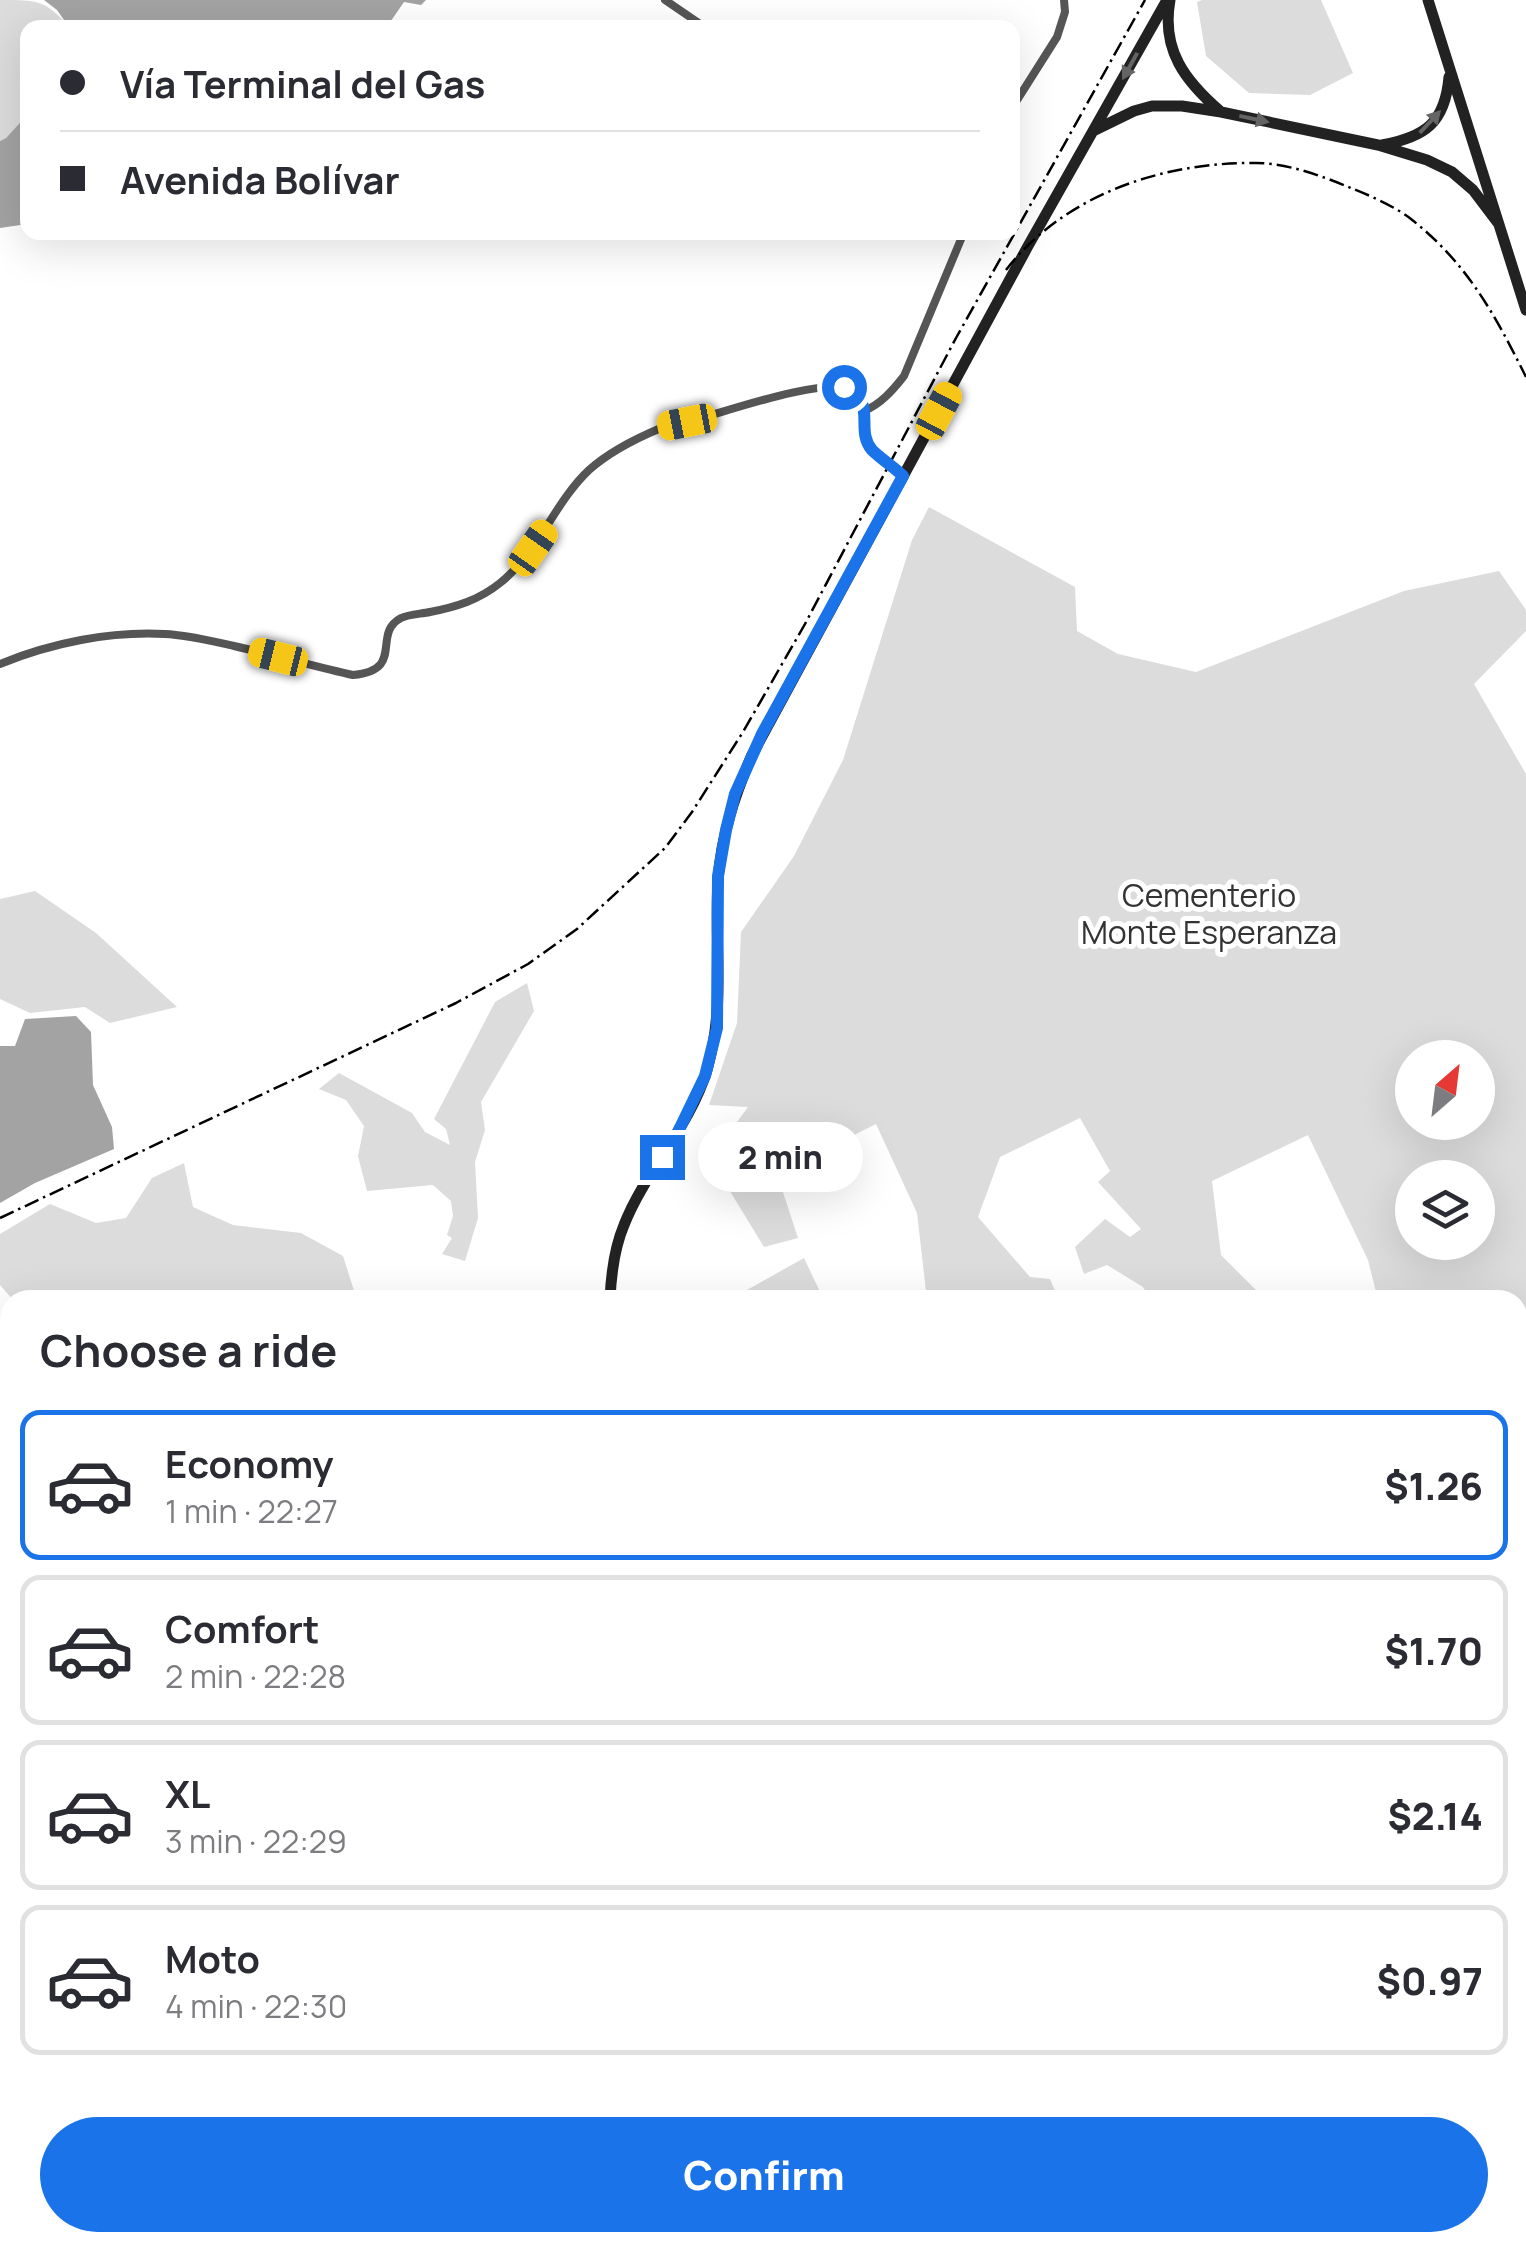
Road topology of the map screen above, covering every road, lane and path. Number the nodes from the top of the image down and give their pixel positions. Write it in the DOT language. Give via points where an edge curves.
graph roads {
  1 [pos="665,0"];
  2 [pos="1064,0"];
  3 [pos="1169,0"];
  4 [pos="1428,0"];
  5 [pos="694,20"];
  6 [pos="1450,68"];
  7 [pos="1020,95"];
  8 [pos="1221,112"];
  9 [pos="1093,132"];
  10 [pos="1378,146"];
  11 [pos="1498,223"];
  12 [pos="961,240"];
  13 [pos="1526,310"];
  14 [pos="864,411"];
  15 [pos="903,476"];
  16 [pos="0,664"];
  17 [pos="611,1290"];
  1 -- 5 [label="street"];
  2 -- 7 [label="street" via="1057,36"];
  3 -- 8 [label="main road" via="1177,61"];
  3 -- 9 [label="main road, one-way"];
  4 -- 6 [label="main road"];
  10 -- 6 [label="main road, one-way" via="1410,140 1438,118"];
  6 -- 11 [label="main road"];
  8 -- 9 [label="main road" via="1152,106"];
  8 -- 10 [label="main road, one-way"];
  9 -- 15 [label="main road"];
  10 -- 11 [label="main road" via="1452,172"];
  11 -- 13 [label="main road"];
  12 -- 14 [label="street" via="904,376"];
  14 -- 15 [label="street" via="870,448"];
  14 -- 16 [label="street" via="856,392 830,387 648,434 588,471 499,584 457,606 393,624 382,662 370,674 354,676 168,634 54,646"];
  15 -- 17 [label="main road" via="735,794 718,876 714,1041 683,1122 623,1227"];
}
